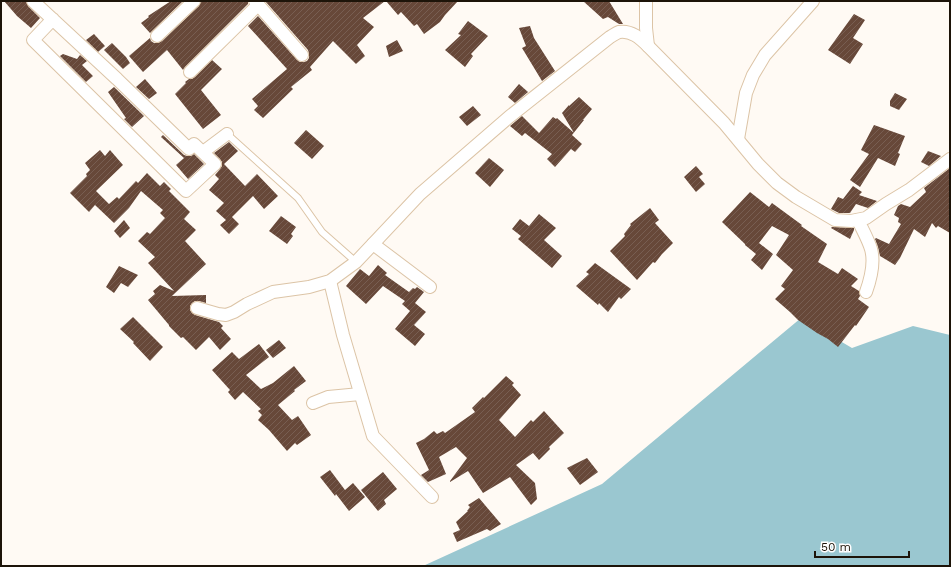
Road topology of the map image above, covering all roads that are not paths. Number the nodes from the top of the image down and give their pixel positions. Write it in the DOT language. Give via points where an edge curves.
graph roads {
  1 [pos="34,1"];
  2 [pos="194,1"];
  3 [pos="646,1"];
  4 [pos="813,1"];
  5 [pos="256,3"];
  6 [pos="53,19"];
  7 [pos="157,36"];
  8 [pos="648,46"];
  9 [pos="302,55"];
  10 [pos="190,72"];
  11 [pos="227,134"];
  12 [pos="738,139"];
  13 [pos="203,152"];
  14 [pos="950,159"];
  15 [pos="858,220"];
  16 [pos="373,244"];
  17 [pos="356,262"];
  18 [pos="330,281"];
  19 [pos="430,287"];
  20 [pos="866,292"];
  21 [pos="198,308"];
  22 [pos="360,394"];
  23 [pos="313,403"];
  24 [pos="432,497"];
  1 -- 6 [label="street"];
  2 -- 7 [label="street"];
  3 -- 8 [label="street"];
  4 -- 12 [label="street" via="765,55 752,75 746,92"];
  5 -- 9 [label="street"];
  5 -- 10 [label="street"];
  6 -- 13 [label="street" via="189,149 194,144"];
  6 -- 13 [label="street" via="33,40 186,191 215,164"];
  8 -- 12 [label="street"];
  8 -- 16 [label="street" via="638,36 628,32 618,32 610,37 509,117 420,194"];
  11 -- 13 [label="street"];
  11 -- 17 [label="lane" via="298,198 322,232"];
  12 -- 15 [label="street" via="758,164 796,197 836,220"];
  14 -- 15 [label="street" via="866,218"];
  15 -- 20 [label="street" via="872,254 872,275"];
  16 -- 17 [label="street"];
  16 -- 19 [label="street"];
  17 -- 18 [label="street"];
  18 -- 21 [label="street" via="273,292 226,315"];
  18 -- 22 [label="street"];
  22 -- 23 [label="street" via="328,397"];
  22 -- 24 [label="street" via="373,436"];
}
